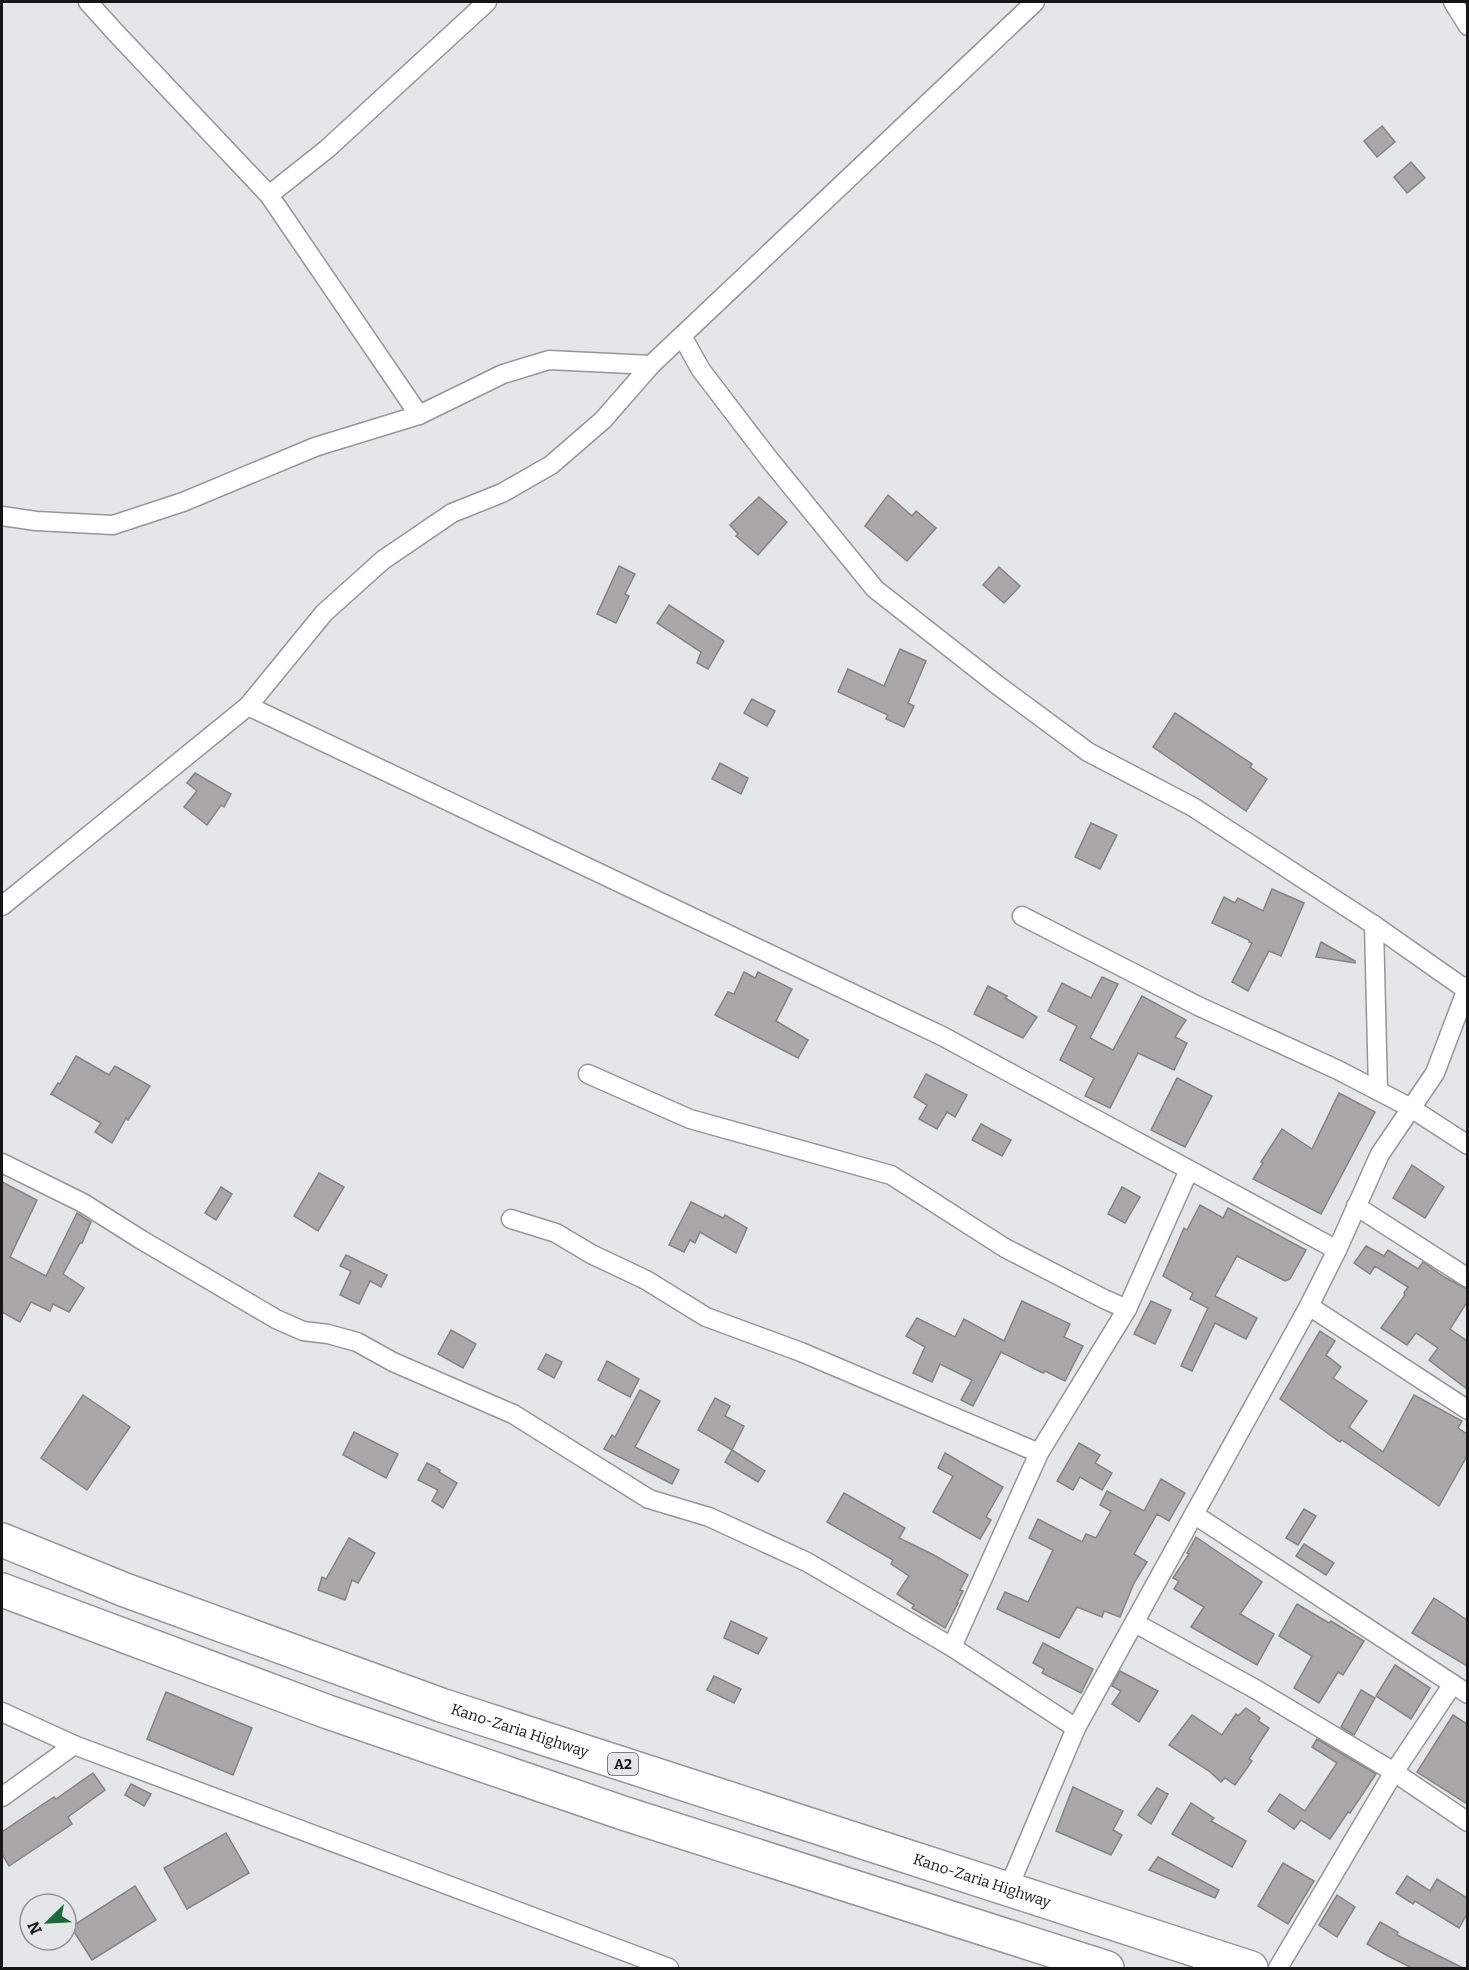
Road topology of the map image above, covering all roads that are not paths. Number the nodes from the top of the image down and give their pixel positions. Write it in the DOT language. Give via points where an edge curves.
graph roads {
  1 [pos="88,2"];
  2 [pos="487,2"];
  3 [pos="1035,2"];
  4 [pos="1453,2"];
  5 [pos="1467,26"];
  6 [pos="269,195"];
  7 [pos="682,336"];
  8 [pos="651,365"];
  9 [pos="419,415"];
  10 [pos="2,516"];
  11 [pos="248,706"];
  12 [pos="2,906"];
  13 [pos="1022,916"];
  14 [pos="1374,925"];
  15 [pos="1467,989"];
  16 [pos="588,1074"];
  17 [pos="1378,1091"];
  18 [pos="1411,1108"];
  19 [pos="1467,1145"];
  20 [pos="2,1163"];
  21 [pos="1189,1170"];
  22 [pos="1356,1206"];
  23 [pos="511,1219"];
  24 [pos="1337,1250"];
  25 [pos="1467,1278"];
  26 [pos="1309,1306"];
  27 [pos="1127,1309"];
  28 [pos="1467,1410"];
  29 [pos="1040,1453"];
  30 [pos="1195,1515"];
  31 [pos="2,1540"];
  32 [pos="2,1590"];
  33 [pos="1135,1623"];
  34 [pos="952,1647"];
  35 [pos="1460,1689"];
  36 [pos="2,1712"];
  37 [pos="1076,1728"];
  38 [pos="74,1744"];
  39 [pos="1394,1772"];
  40 [pos="2,1797"];
  41 [pos="1467,1822"];
  42 [pos="1008,1890"];
  43 [pos="1108,1922"];
  44 [pos="1100,1966"];
  45 [pos="669,1968"];
  46 [pos="1251,1968"];
  47 [pos="1278,1968"];
  1 -- 6 [label="street"];
  2 -- 6 [label="street" via="327,149"];
  3 -- 7 [label="street"];
  4 -- 5 [label="street"];
  6 -- 9 [label="street"];
  7 -- 8 [label="street"];
  7 -- 14 [label="street" via="701,370 875,589 1088,752 1193,807"];
  8 -- 9 [label="street" via="549,360 503,374"];
  8 -- 11 [label="street" via="603,420 551,465 502,493 452,513 383,560 324,613"];
  9 -- 10 [label="street" via="315,447 183,502 113,525"];
  11 -- 12 [label="street"];
  11 -- 21 [label="street" via="942,1036"];
  13 -- 17 [label="street" via="1198,1006"];
  14 -- 15 [label="street"];
  14 -- 17 [label="street"];
  15 -- 18 [label="street" via="1435,1073"];
  16 -- 27 [label="street" via="690,1119 891,1175 1005,1248"];
  17 -- 18 [label="street"];
  18 -- 19 [label="street"];
  18 -- 22 [label="street" via="1380,1154"];
  20 -- 34 [label="street" via="83,1203 276,1319 303,1331 357,1342 393,1362 513,1414 649,1499 709,1517 807,1562"];
  21 -- 24 [label="street"];
  21 -- 27 [label="street"];
  22 -- 24 [label="street"];
  22 -- 25 [label="street"];
  23 -- 29 [label="street" via="556,1233 706,1317 801,1352"];
  24 -- 26 [label="street"];
  26 -- 28 [label="street"];
  26 -- 30 [label="street"];
  27 -- 29 [label="street"];
  29 -- 34 [label="street"];
  30 -- 33 [label="street"];
  30 -- 35 [label="street"];
  31 -- 42 [label="highway, Kano-Zaria Highway / A2" via="125,1590 441,1705"];
  32 -- 44 [label="highway" via="328,1712 623,1813"];
  33 -- 37 [label="street"];
  33 -- 39 [label="street"];
  34 -- 37 [label="street"];
  35 -- 39 [label="street"];
  36 -- 38 [label="street"];
  37 -- 42 [label="street"];
  38 -- 40 [label="street"];
  38 -- 45 [label="street"];
  39 -- 41 [label="street"];
  39 -- 47 [label="street"];
  42 -- 43 [label="highway, Kano-Zaria Highway / A2"];
  43 -- 44 [label="highway"];
  43 -- 46 [label="highway, Kano-Zaria Highway / A2"];
}
